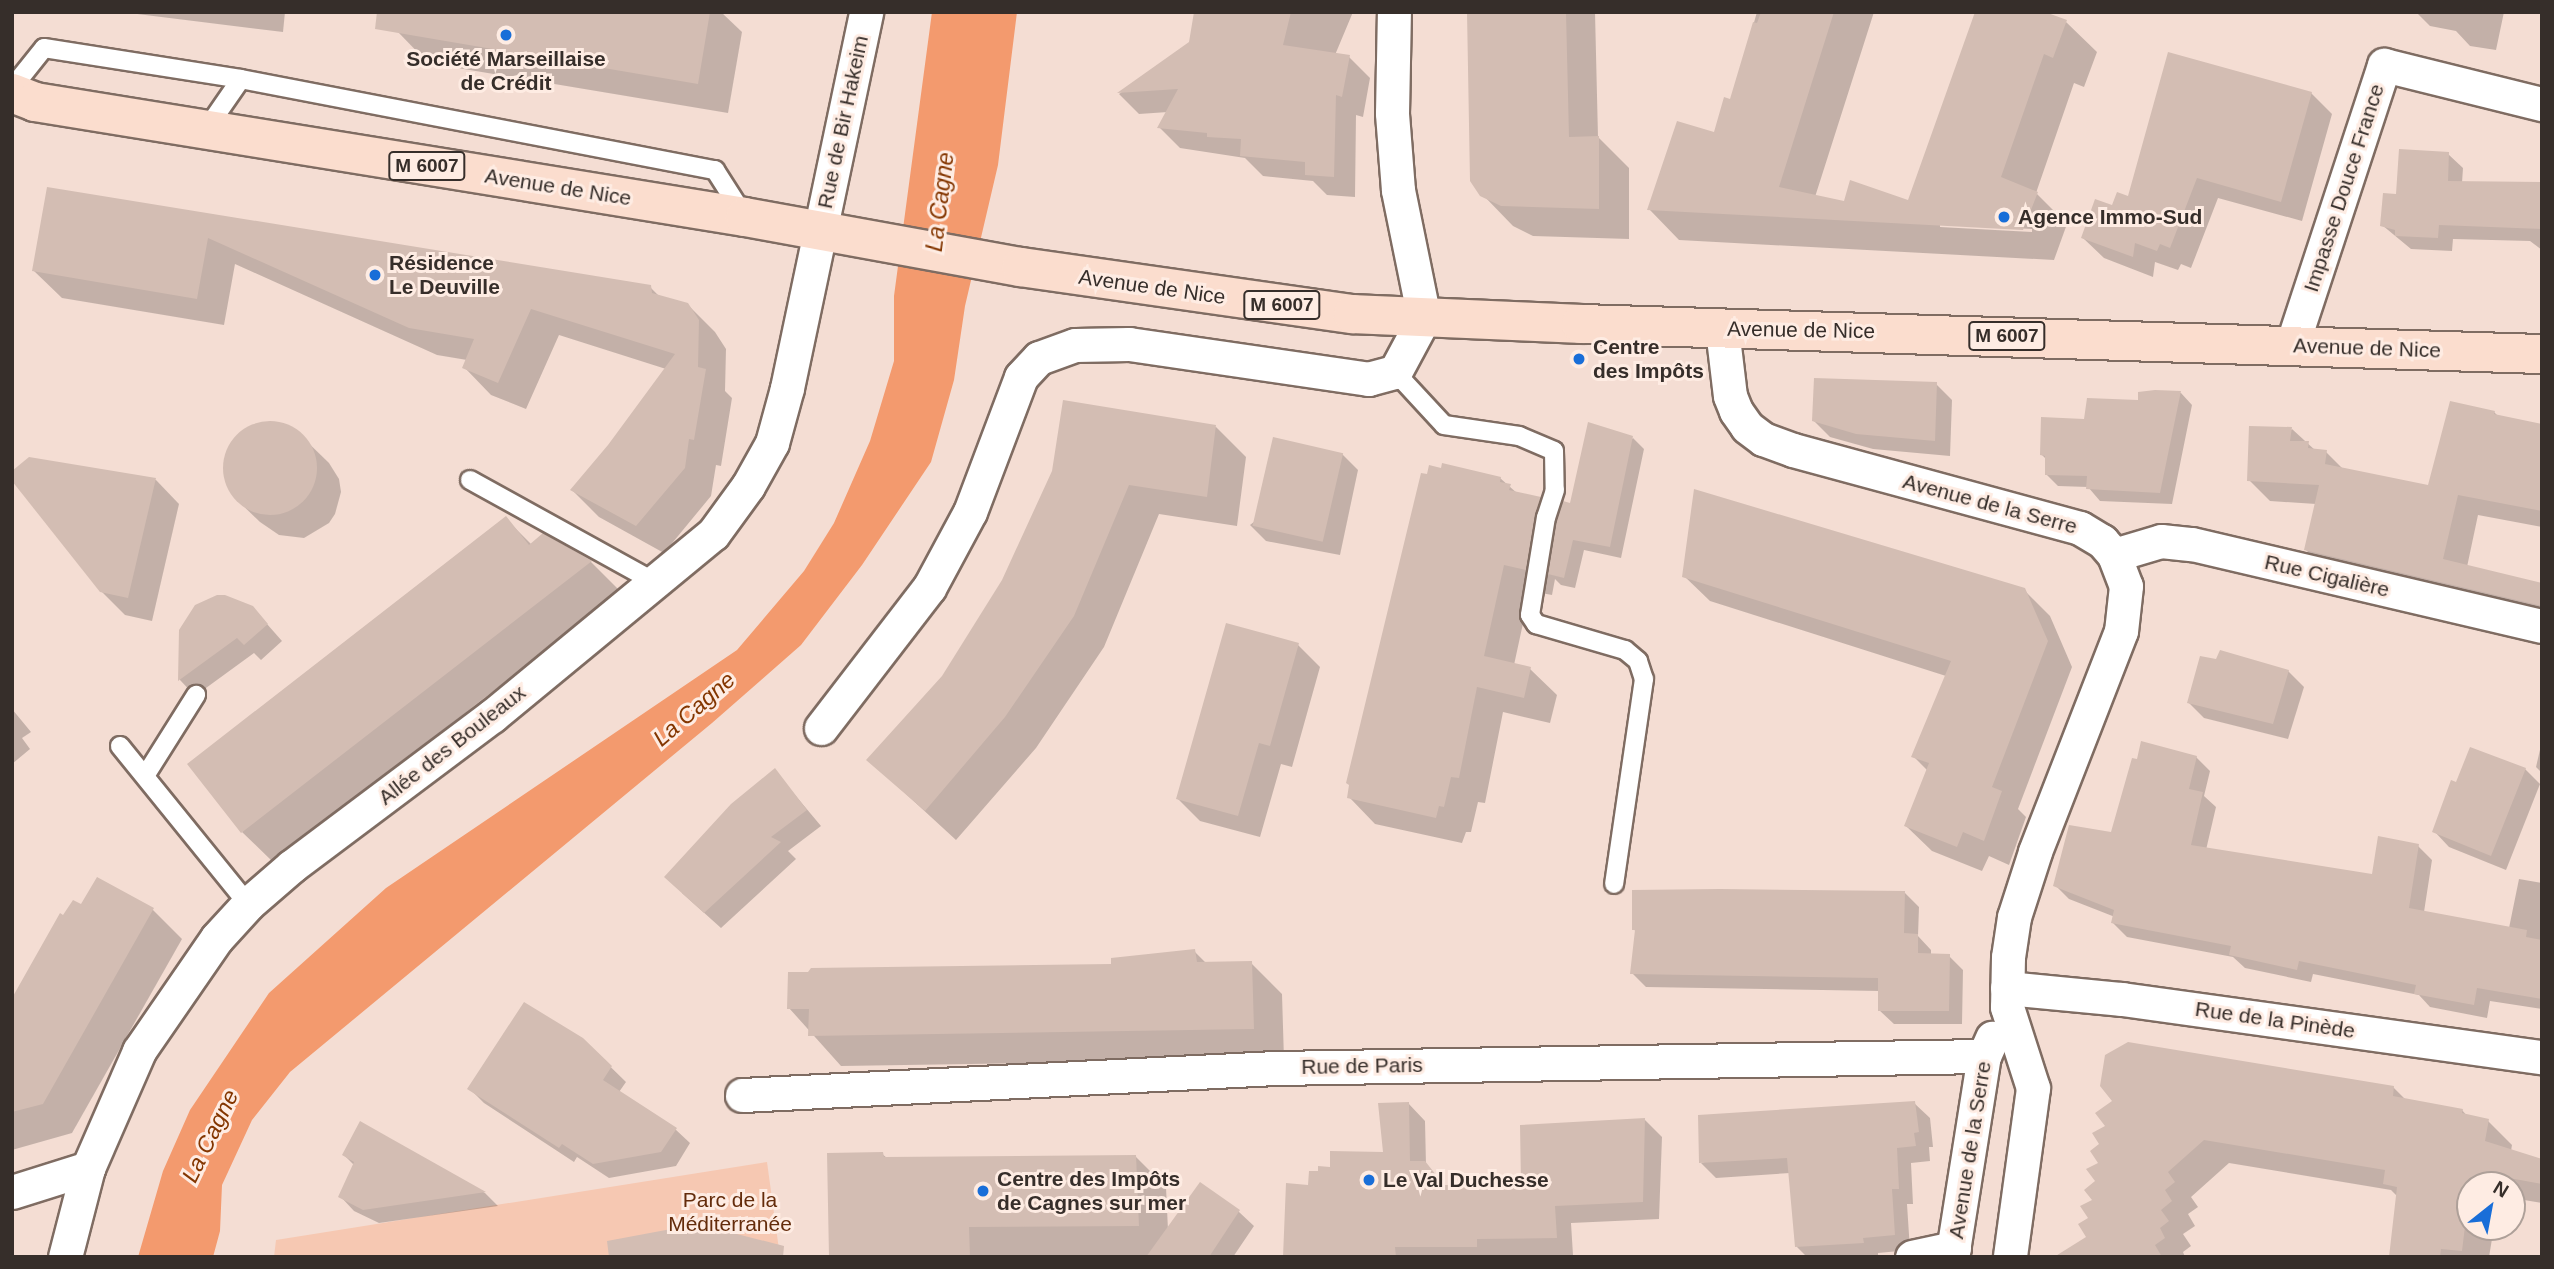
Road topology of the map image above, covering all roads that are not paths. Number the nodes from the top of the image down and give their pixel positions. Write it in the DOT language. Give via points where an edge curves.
graph roads {
  1 [pos="866,12"];
  2 [pos="1394,12"];
  3 [pos="241,79"];
  4 [pos="18,97"];
  5 [pos="2542,104"];
  6 [pos="205,131"];
  7 [pos="745,217"];
  8 [pos="820,231"];
  9 [pos="1424,318"];
  10 [pos="1722,329"];
  11 [pos="2292,345"];
  12 [pos="2542,354"];
  13 [pos="1395,372"];
  14 [pos="470,480"];
  15 [pos="2114,555"];
  16 [pos="655,582"];
  17 [pos="2542,626"];
  18 [pos="196,695"];
  19 [pos="821,727"];
  20 [pos="120,746"];
  21 [pos="145,776"];
  22 [pos="1614,884"];
  23 [pos="248,904"];
  24 [pos="2007,997"];
  25 [pos="1984,1056"];
  26 [pos="2542,1057"];
  27 [pos="742,1095"];
  28 [pos="88,1168"];
  29 [pos="12,1192"];
  30 [pos="1953,1252"];
  31 [pos="65,1257"];
  32 [pos="1912,1257"];
  33 [pos="2010,1257"];
  1 -- 8 [label="street, Rue de Bir Hakeim"];
  2 -- 9 [label="street" via="1392,113 1398,190"];
  3 -- 4 [label="lane" via="44,48"];
  3 -- 6 [label="lane"];
  3 -- 7 [label="lane" via="715,170"];
  4 -- 6 [label="main road, Avenue de Nice / M 6007"];
  5 -- 11 [label="street, Impasse Douce France" via="2384,65"];
  6 -- 7 [label="main road, Avenue de Nice / M 6007"];
  7 -- 8 [label="main road, Avenue de Nice / M 6007"];
  8 -- 9 [label="main road, Avenue de Nice / M 6007" via="1021,267 1326,311"];
  8 -- 16 [label="street, Allée des Bouleaux" via="772,443 713,534"];
  9 -- 10 [label="main road, Avenue de Nice / M 6007"];
  9 -- 13 [label="street"];
  10 -- 11 [label="main road, Avenue de Nice / M 6007"];
  10 -- 15 [label="street, Avenue de la Serre" via="1736,411 1763,439 2065,523 2091,533"];
  11 -- 12 [label="main road, Avenue de Nice / M 6007"];
  13 -- 19 [label="street" via="1368,379 1129,344 1075,345 1039,358 1021,377 970,512 929,588"];
  13 -- 22 [label="lane" via="1444,425 1519,436 1554,451 1555,490 1546,517 1530,615 1535,624 1625,650 1639,661 1644,678"];
  14 -- 16 [label="lane"];
  15 -- 17 [label="street, Rue Cigalière" via="2161,541 2192,544"];
  15 -- 24 [label="street, Avenue de la Serre" via="2126,586 2124,618 2014,917"];
  16 -- 23 [label="street, Allée des Bouleaux" via="492,716"];
  18 -- 21 [label="lane"];
  20 -- 21 [label="lane"];
  21 -- 23 [label="lane"];
  23 -- 28 [label="street, Allée des Bouleaux" via="217,938 139,1051"];
  24 -- 25 [label="street, Avenue de la Serre"];
  24 -- 26 [label="street, Rue de la Pinède" via="2122,999"];
  24 -- 33 [label="street, Avenue de la Serre" via="2033,1088"];
  25 -- 27 [label="street, Rue de Paris" via="1284,1068"];
  25 -- 30 [label="street, Avenue de la Serre"];
  28 -- 29 [label="street"];
  28 -- 31 [label="street, Allée des Bouleaux"];
  30 -- 32 [label="street"];
}
